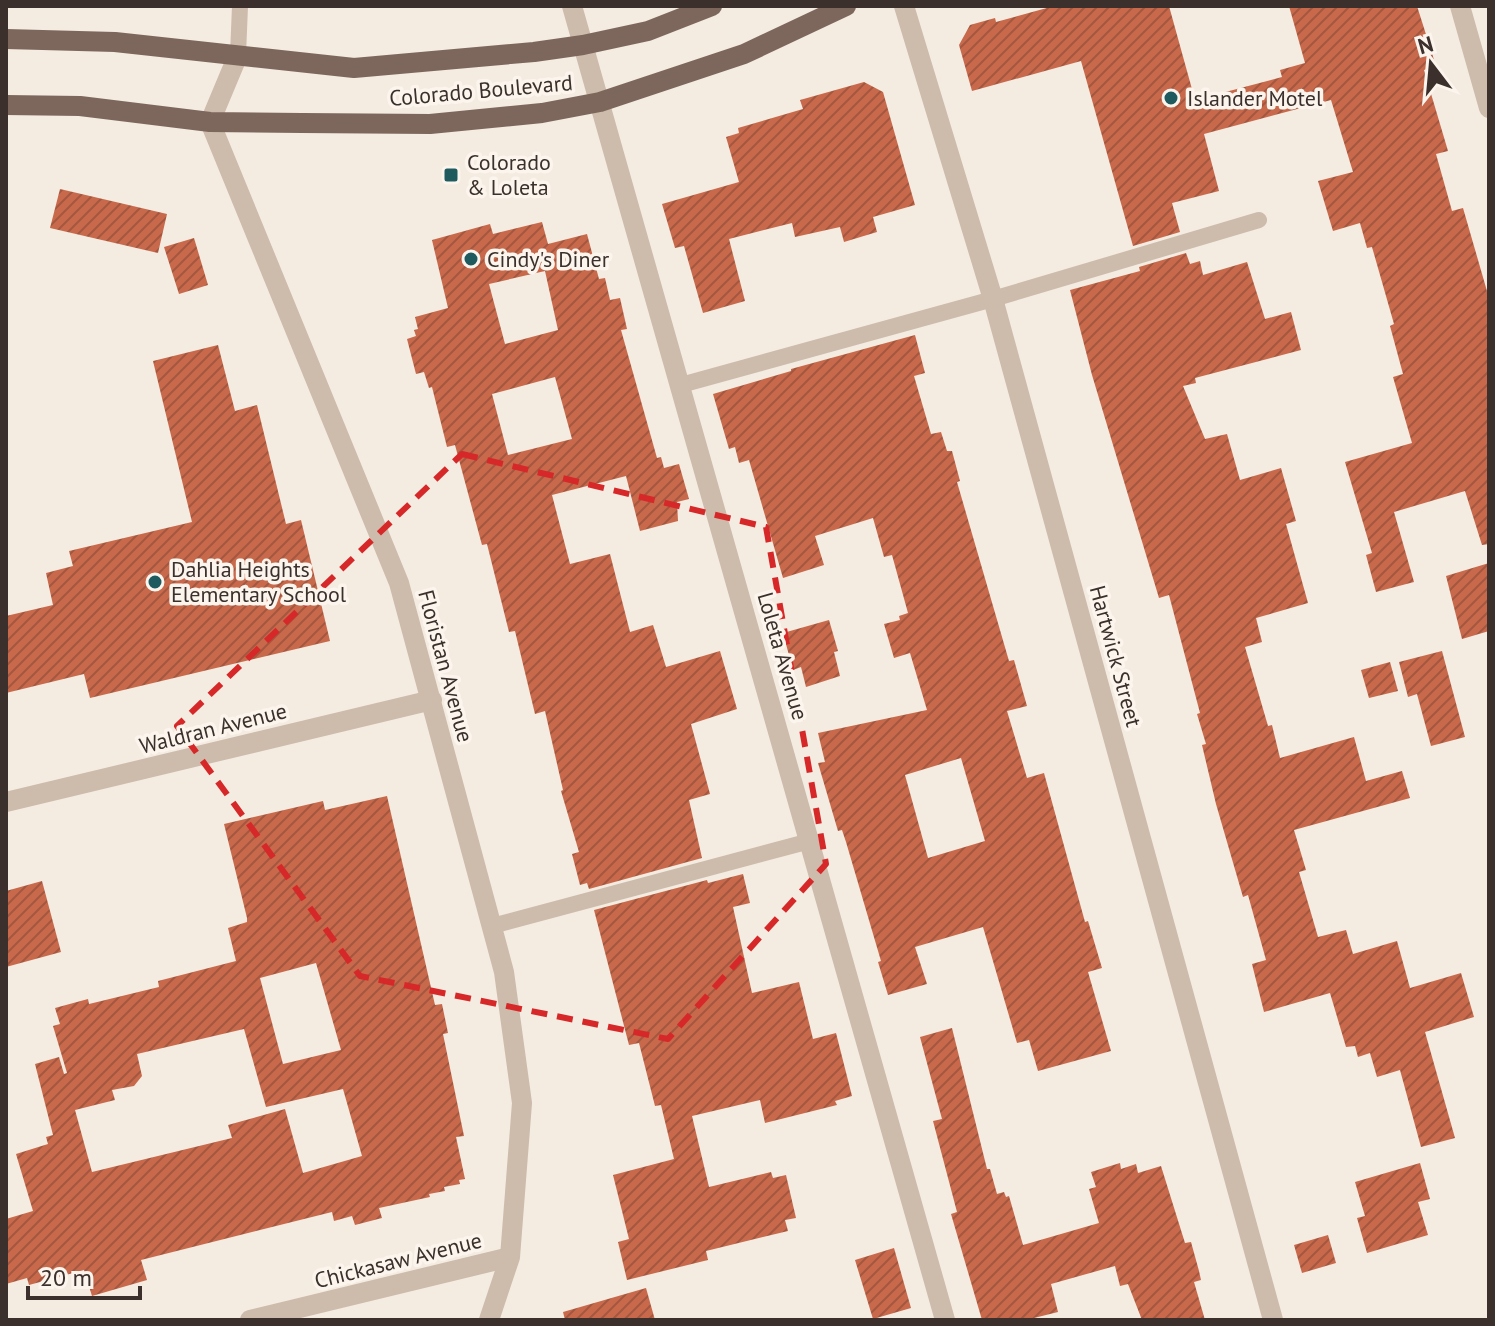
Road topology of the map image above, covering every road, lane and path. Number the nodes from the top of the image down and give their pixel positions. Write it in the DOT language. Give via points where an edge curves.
graph roads {
  1 [pos="240,6"];
  2 [pos="572,6"];
  3 [pos="712,6"];
  4 [pos="846,6"];
  5 [pos="904,6"];
  6 [pos="1460,6"];
  7 [pos="6,39"];
  8 [pos="583,45"];
  9 [pos="238,55"];
  10 [pos="600,102"];
  11 [pos="6,105"];
  12 [pos="1489,108"];
  13 [pos="210,122"];
  14 [pos="1259,220"];
  15 [pos="993,299"];
  16 [pos="681,385"];
  17 [pos="432,700"];
  18 [pos="6,802"];
  19 [pos="810,841"];
  20 [pos="492,926"];
  21 [pos="510,1257"];
  22 [pos="250,1320"];
  23 [pos="489,1320"];
  24 [pos="945,1320"];
  25 [pos="1273,1320"];
  1 -- 9 [label="lane"];
  2 -- 8 [label="street, Loleta Avenue"];
  3 -- 8 [label="main road, Colorado Boulevard" via="648,31"];
  4 -- 10 [label="main road, Colorado Boulevard" via="744,54"];
  5 -- 15 [label="street, Hartwick Street"];
  6 -- 12 [label="street"];
  7 -- 9 [label="main road, Colorado Boulevard" via="115,42"];
  8 -- 9 [label="main road, Colorado Boulevard" via="354,68"];
  8 -- 10 [label="street, Loleta Avenue"];
  9 -- 13 [label="street"];
  10 -- 13 [label="main road, Colorado Boulevard" via="430,124"];
  10 -- 16 [label="street, Loleta Avenue"];
  11 -- 13 [label="main road, Colorado Boulevard" via="80,106"];
  13 -- 17 [label="street, Floristan Avenue" via="399,583"];
  14 -- 15 [label="lane"];
  15 -- 16 [label="lane"];
  15 -- 25 [label="street, Hartwick Street"];
  16 -- 19 [label="street, Loleta Avenue"];
  17 -- 18 [label="street, Waldran Avenue"];
  17 -- 20 [label="street, Floristan Avenue"];
  19 -- 20 [label="lane"];
  19 -- 24 [label="street, Loleta Avenue"];
  20 -- 21 [label="street, Floristan Avenue" via="504,972 522,1103"];
  21 -- 22 [label="street, Chickasaw Avenue"];
  21 -- 23 [label="street, Floristan Avenue"];
}
